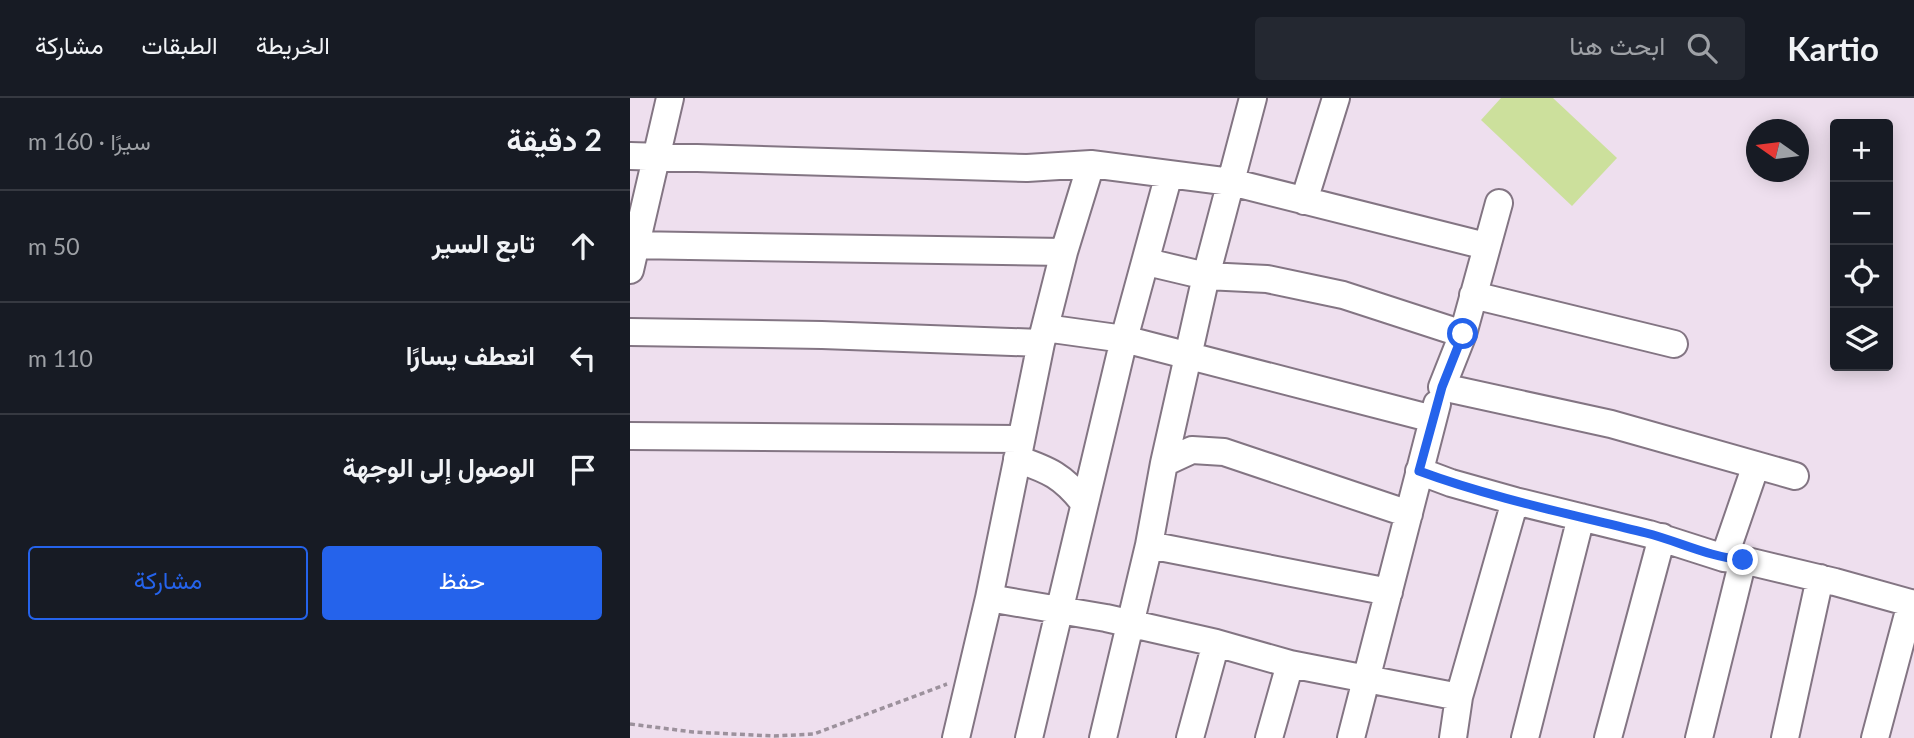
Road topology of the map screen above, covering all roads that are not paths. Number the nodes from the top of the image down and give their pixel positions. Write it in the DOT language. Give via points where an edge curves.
graph roads {
  1 [pos="670,98"];
  2 [pos="1253,98"];
  3 [pos="1336,98"];
  4 [pos="630,156"];
  5 [pos="657,156"];
  6 [pos="1091,164"];
  7 [pos="1169,174"];
  8 [pos="1231,183"];
  9 [pos="1304,201"];
  10 [pos="1499,203"];
  11 [pos="1486,246"];
  12 [pos="1064,252"];
  13 [pos="632,253"];
  14 [pos="1147,262"];
  15 [pos="1206,276"];
  16 [pos="1473,295"];
  17 [pos="630,332"];
  18 [pos="1463,334"];
  19 [pos="1043,336"];
  20 [pos="1124,339"];
  21 [pos="1674,344"];
  22 [pos="1189,354"];
  23 [pos="1442,387"];
  24 [pos="1433,419"];
  25 [pos="630,436"];
  26 [pos="1019,449"];
  27 [pos="1164,463"];
  28 [pos="1756,465"];
  29 [pos="1419,471"];
  30 [pos="1795,476"];
  31 [pos="1516,501"];
  32 [pos="1084,503"];
  33 [pos="1409,514"];
  34 [pos="1581,517"];
  35 [pos="1662,537"];
  36 [pos="1149,545"];
  37 [pos="1734,559"];
  38 [pos="1820,578"];
  39 [pos="1389,592"];
  40 [pos="989,598"];
  41 [pos="1912,603"];
  42 [pos="1058,609"];
  43 [pos="1131,623"];
  44 [pos="1216,643"];
  45 [pos="1290,664"];
  46 [pos="1367,678"];
  47 [pos="1459,696"];
  48 [pos="956,738"];
  49 [pos="1029,738"];
  50 [pos="1103,738"];
  51 [pos="1190,738"];
  52 [pos="1269,738"];
  53 [pos="1351,738"];
  54 [pos="1453,738"];
  55 [pos="1525,738"];
  56 [pos="1608,738"];
  57 [pos="1699,738"];
  58 [pos="1785,738"];
  59 [pos="1875,738"];
  1 -- 5 [label="street"];
  2 -- 8 [label="street"];
  3 -- 9 [label="street"];
  4 -- 5 [label="street"];
  5 -- 6 [label="street" via="1027,168"];
  5 -- 13 [label="street"];
  6 -- 7 [label="street"];
  6 -- 12 [label="street"];
  7 -- 8 [label="street"];
  7 -- 14 [label="street"];
  8 -- 9 [label="street"];
  8 -- 15 [label="street"];
  9 -- 11 [label="street"];
  10 -- 11 [label="street"];
  11 -- 16 [label="street"];
  12 -- 13 [label="street"];
  12 -- 19 [label="street"];
  14 -- 15 [label="street"];
  14 -- 20 [label="street"];
  15 -- 18 [label="street" via="1267,279 1343,295"];
  15 -- 22 [label="street"];
  16 -- 18 [label="street"];
  16 -- 21 [label="street"];
  17 -- 19 [label="street"];
  18 -- 23 [label="street"];
  19 -- 20 [label="street"];
  19 -- 26 [label="street"];
  20 -- 22 [label="street"];
  20 -- 32 [label="street"];
  22 -- 24 [label="street"];
  22 -- 27 [label="street"];
  23 -- 24 [label="street"];
  23 -- 28 [label="street" via="1611,424"];
  24 -- 29 [label="street"];
  25 -- 26 [label="street"];
  26 -- 32 [label="street" via="1069,484"];
  26 -- 40 [label="street"];
  27 -- 33 [label="street" via="1192,450 1224,452"];
  27 -- 36 [label="street"];
  28 -- 30 [label="street"];
  28 -- 37 [label="street"];
  29 -- 31 [label="street"];
  29 -- 33 [label="street"];
  31 -- 34 [label="street"];
  31 -- 47 [label="street"];
  32 -- 42 [label="street"];
  33 -- 39 [label="street"];
  34 -- 35 [label="street"];
  34 -- 55 [label="street"];
  35 -- 37 [label="street"];
  35 -- 56 [label="street"];
  36 -- 39 [label="street"];
  36 -- 43 [label="street"];
  37 -- 38 [label="street"];
  37 -- 57 [label="street"];
  38 -- 41 [label="street"];
  38 -- 58 [label="street"];
  39 -- 46 [label="street"];
  40 -- 42 [label="street"];
  40 -- 48 [label="street"];
  41 -- 59 [label="street"];
  42 -- 43 [label="street"];
  42 -- 49 [label="street"];
  43 -- 44 [label="street"];
  43 -- 50 [label="street"];
  44 -- 45 [label="street"];
  44 -- 51 [label="street"];
  45 -- 46 [label="street"];
  45 -- 52 [label="street"];
  46 -- 47 [label="street"];
  46 -- 53 [label="street"];
  47 -- 54 [label="street"];
}
